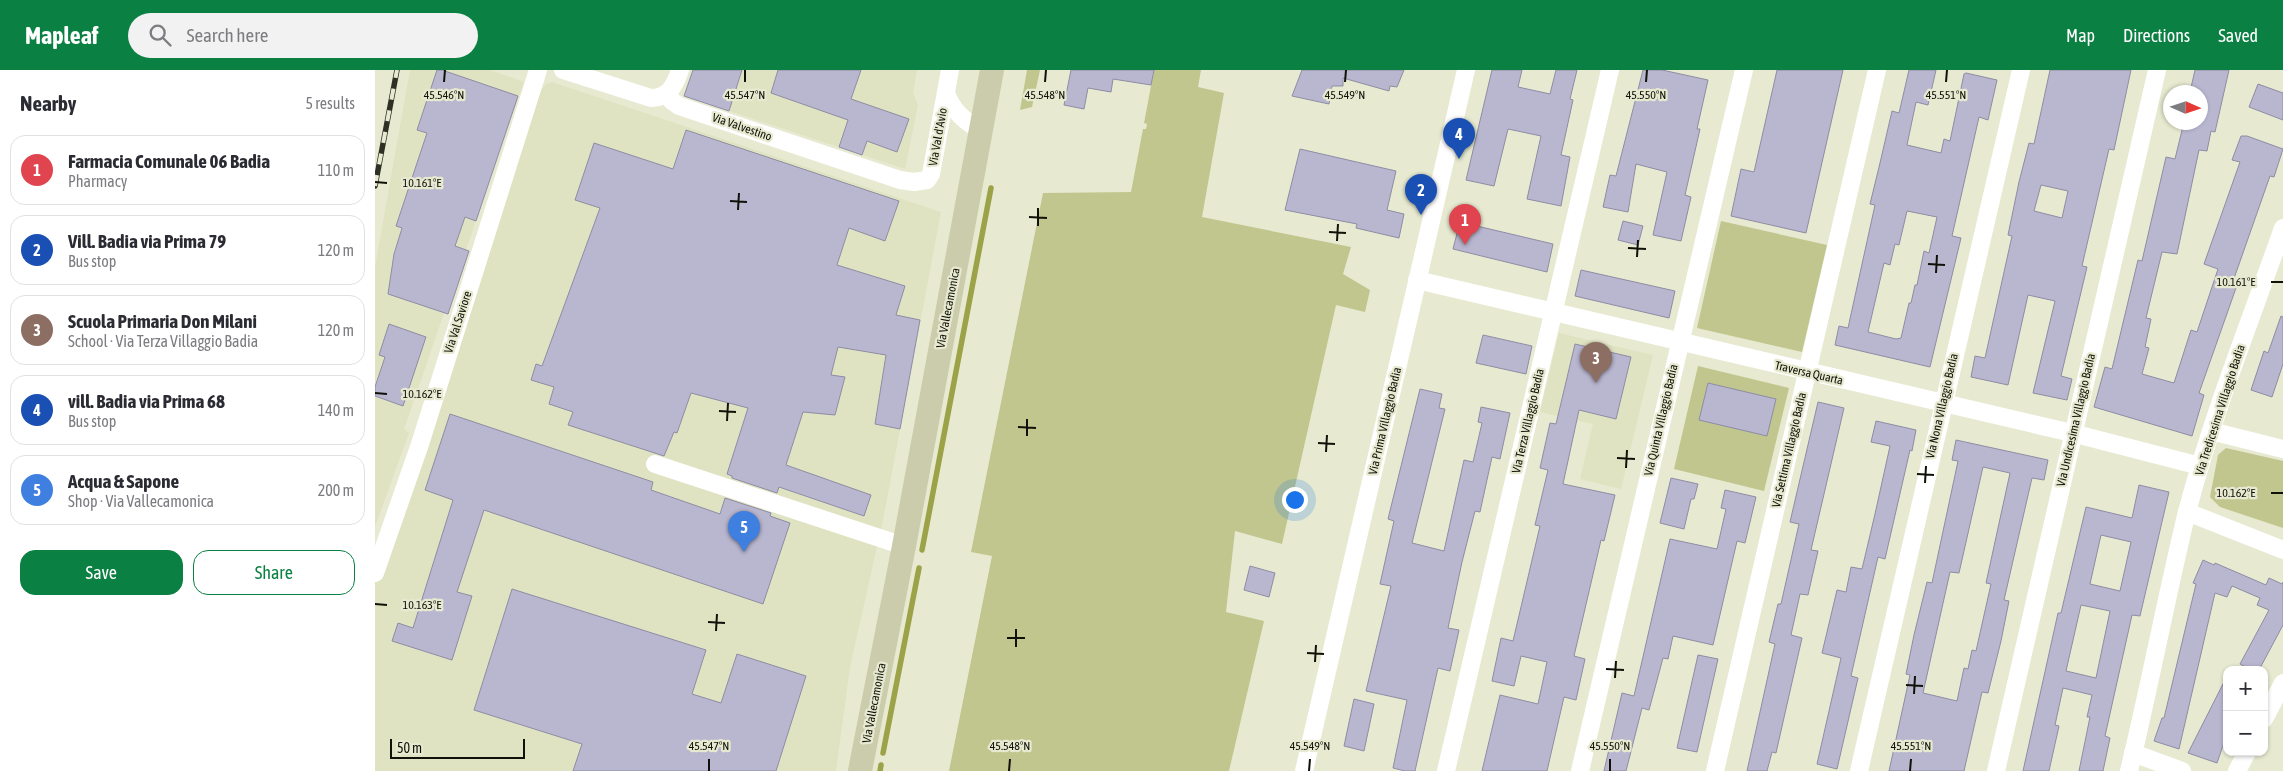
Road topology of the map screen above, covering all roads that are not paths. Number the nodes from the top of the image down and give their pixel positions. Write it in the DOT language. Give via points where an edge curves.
graph roads {
  1 [pos="538,70"];
  2 [pos="563,70"];
  3 [pos="680,70"];
  4 [pos="950,70"];
  5 [pos="992,70"];
  6 [pos="1466,70"];
  7 [pos="1610,70"];
  8 [pos="1744,70"];
  9 [pos="1877,70"];
  10 [pos="2021,70"];
  11 [pos="2157,70"];
  12 [pos="667,93"];
  13 [pos="946,93"];
  14 [pos="981,131"];
  15 [pos="927,180"];
  16 [pos="2283,228"];
  17 [pos="1417,280"];
  18 [pos="1554,312"];
  19 [pos="1679,342"];
  20 [pos="1807,372"];
  21 [pos="1943,404"];
  22 [pos="2211,431"];
  23 [pos="2072,433"];
  24 [pos="2283,449"];
  25 [pos="655,464"];
  26 [pos="2200,466"];
  27 [pos="2187,512"];
  28 [pos="904,546"];
  29 [pos="2283,550"];
  30 [pos="375,573"];
  31 [pos="2283,683"];
  32 [pos="2268,711"];
  33 [pos="2133,752"];
  34 [pos="2245,756"];
  35 [pos="860,771"];
  36 [pos="1304,771"];
  37 [pos="1446,771"];
  38 [pos="1580,771"];
  39 [pos="1715,771"];
  40 [pos="1859,771"];
  41 [pos="1996,771"];
  42 [pos="2129,771"];
  43 [pos="2182,771"];
  44 [pos="2237,771"];
  1 -- 30 [label="street, Via Val Saviore" via="420,444"];
  2 -- 12 [label="street" via="645,97 657,98"];
  3 -- 12 [label="street" via="674,86"];
  4 -- 13 [label="street, Via Val d'Avio"];
  5 -- 14 [label="main road, Via Vallecamonica"];
  6 -- 17 [label="street, Via Prima Villaggio Badia"];
  7 -- 18 [label="street, Via Terza Villaggio Badia"];
  8 -- 19 [label="street, Via Quinta Villaggio Badia"];
  9 -- 20 [label="street, Via Settima Villaggio Badia"];
  10 -- 21 [label="street, Via Nona Villaggio Badia"];
  11 -- 23 [label="street, Via Undicesima Villaggio Badia"];
  12 -- 15 [label="street, Via Valvestino" via="679,106 891,177 914,182"];
  13 -- 14 [label="street, Via Val d'Avio" via="962,119"];
  13 -- 15 [label="street, Via Val d'Avio" via="932,169"];
  14 -- 28 [label="main road, Via Vallecamonica"];
  16 -- 22 [label="street, Via Tredicesima Villaggio Badia"];
  17 -- 18 [label="street, Traversa Quarta"];
  17 -- 36 [label="street, Via Prima Villaggio Badia"];
  18 -- 19 [label="street, Traversa Quarta"];
  18 -- 37 [label="street, Via Terza Villaggio Badia"];
  19 -- 20 [label="street, Traversa Quarta"];
  19 -- 38 [label="street, Via Quinta Villaggio Badia"];
  20 -- 21 [label="street, Traversa Quarta"];
  20 -- 39 [label="street, Via Settima Villaggio Badia"];
  21 -- 23 [label="street, Traversa Quarta"];
  21 -- 40 [label="street, Via Nona Villaggio Badia"];
  22 -- 24 [label="street"];
  22 -- 26 [label="street, Via Tredicesima Villaggio Badia"];
  23 -- 26 [label="street, Traversa Quarta"];
  23 -- 41 [label="street, Via Undicesima Villaggio Badia"];
  25 -- 28 [label="street"];
  26 -- 27 [label="street, Via Tredicesima Villaggio Badia"];
  27 -- 29 [label="street"];
  27 -- 33 [label="street, Via Tredicesima Villaggio Badia"];
  28 -- 35 [label="main road, Via Vallecamonica"];
  31 -- 32 [label="street"];
  33 -- 42 [label="street, Via Tredicesima Villaggio Badia"];
  33 -- 43 [label="street"];
  34 -- 44 [label="street"];
}
